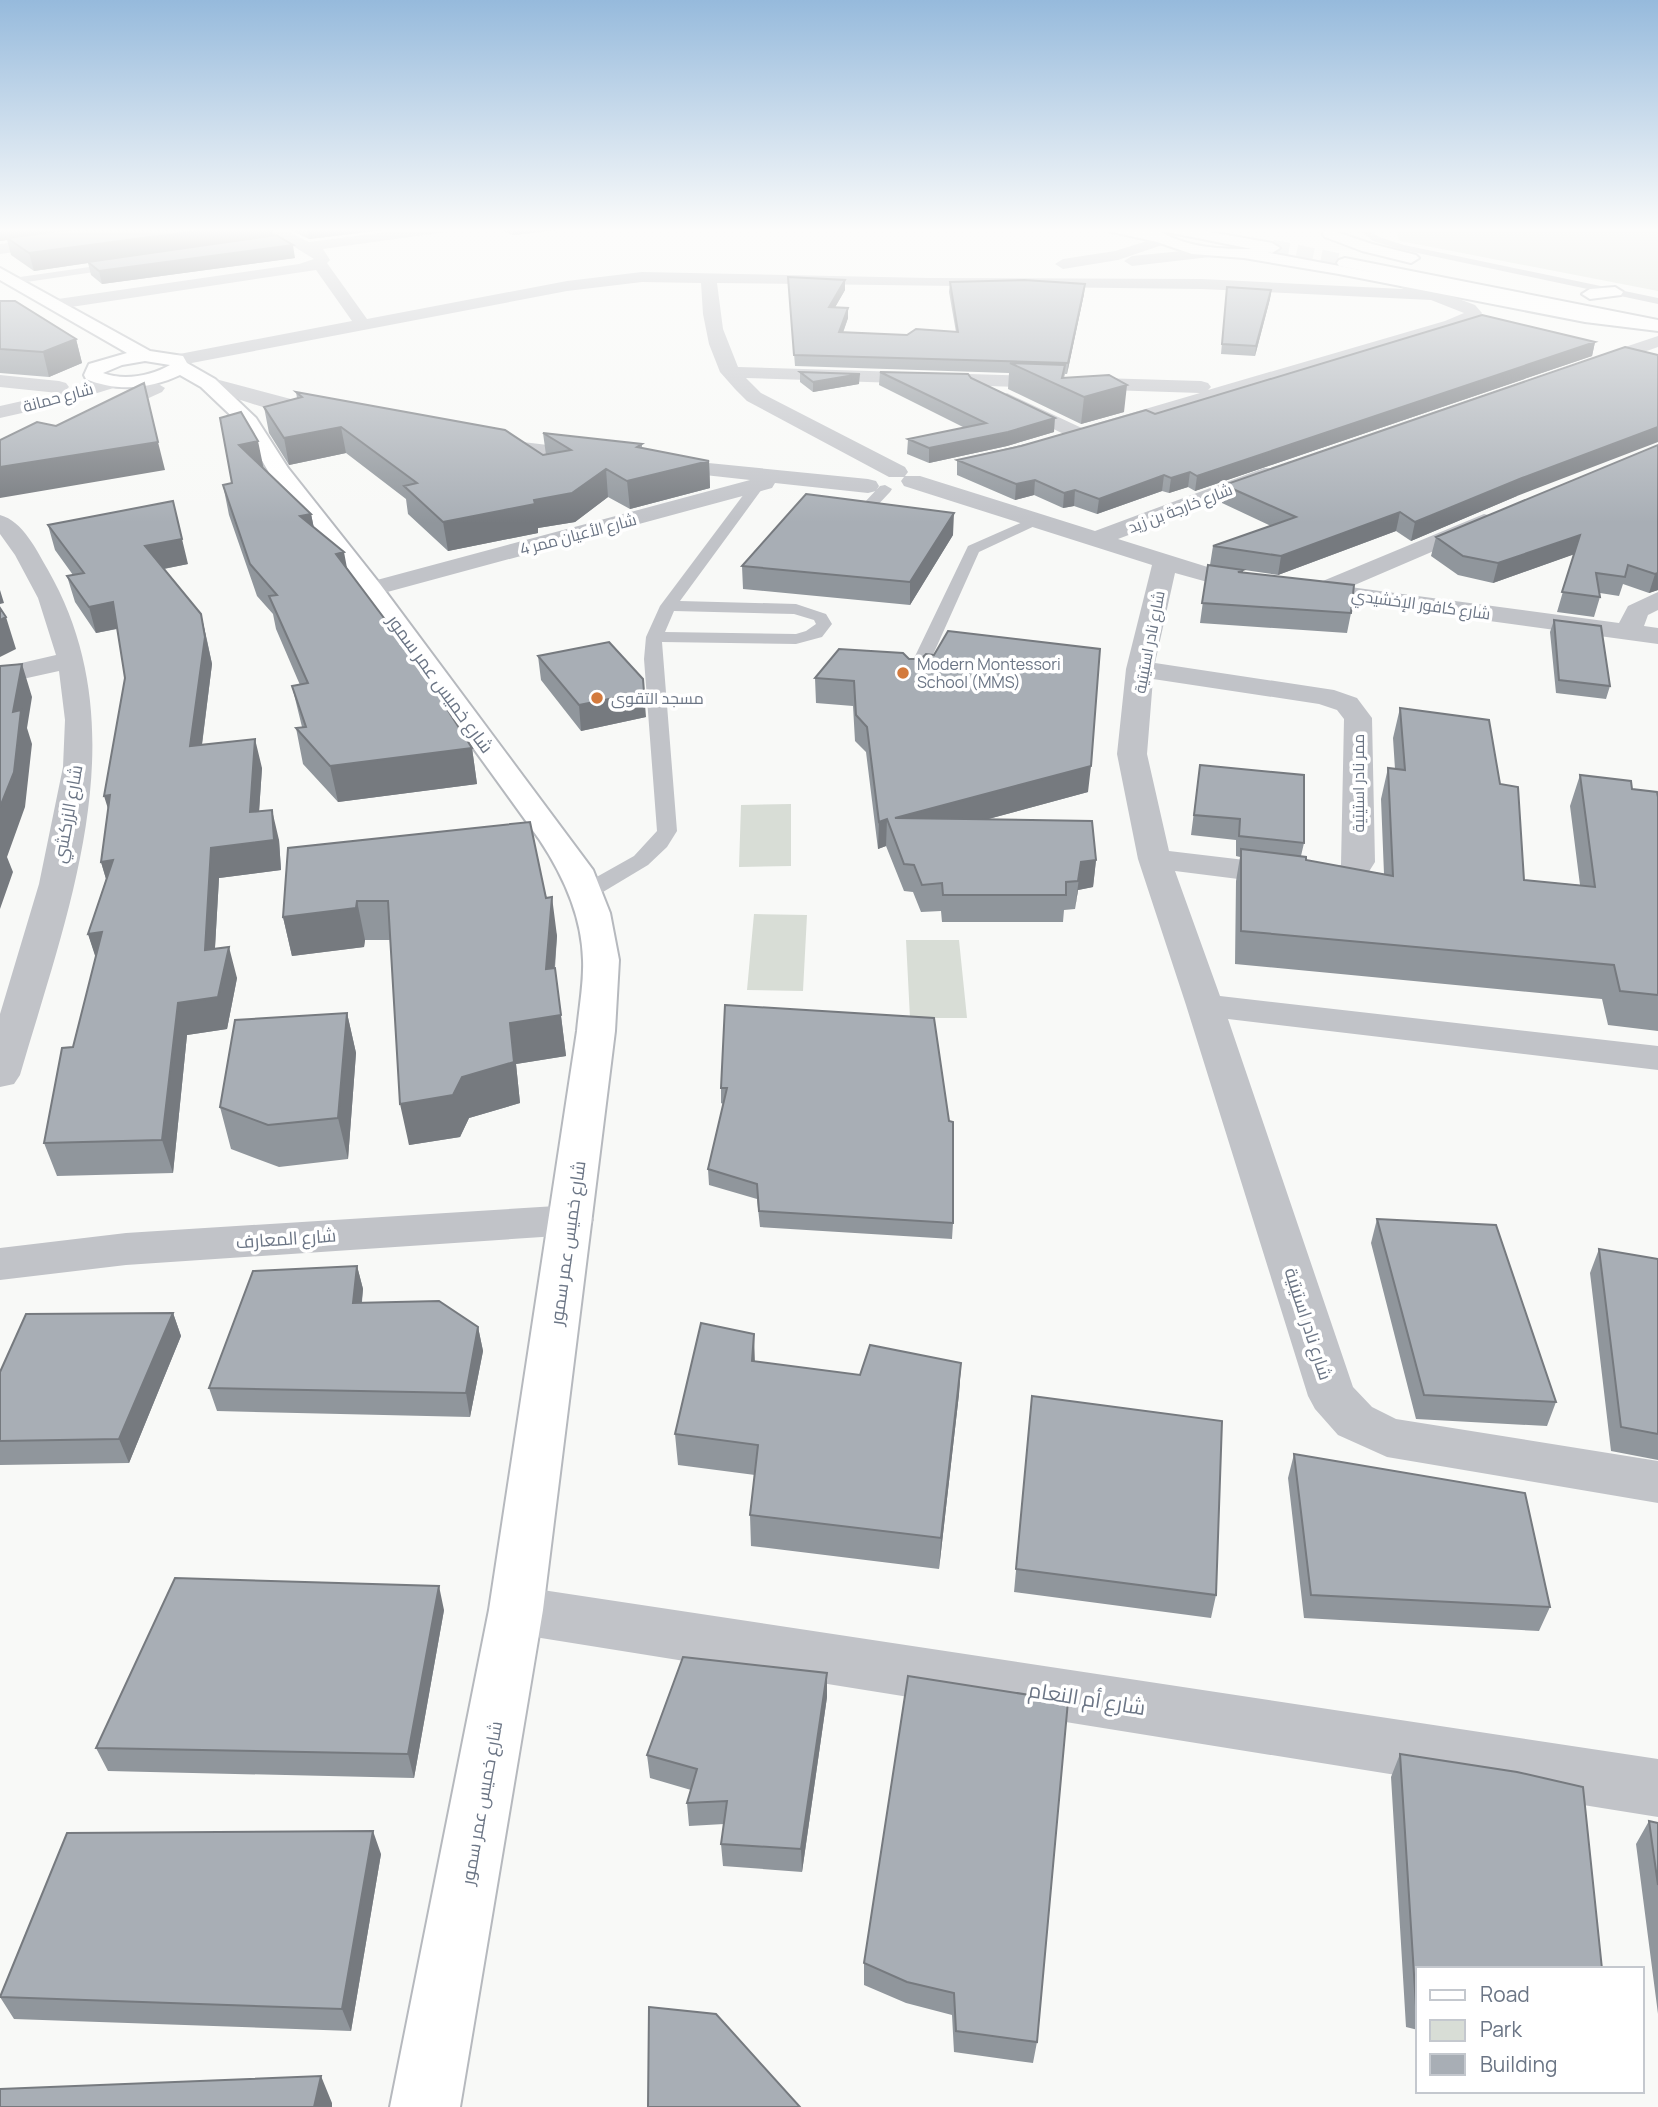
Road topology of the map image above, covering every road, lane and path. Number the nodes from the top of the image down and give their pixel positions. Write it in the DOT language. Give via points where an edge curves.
graph roads {
  1 [pos="101,326"];
  2 [pos="324,326"];
  3 [pos="349,326"];
  4 [pos="713,326"];
  5 [pos="1438,326"];
  6 [pos="1658,341"];
  7 [pos="86,348"];
  8 [pos="165,360"];
  9 [pos="102,365"];
  10 [pos="729,372"];
  11 [pos="1565,373"];
  12 [pos="964,379"];
  13 [pos="0,381"];
  14 [pos="123,381"];
  15 [pos="59,387"];
  16 [pos="155,388"];
  17 [pos="1234,389"];
  18 [pos="176,393"];
  19 [pos="205,393"];
  20 [pos="294,408"];
  21 [pos="0,412"];
  22 [pos="347,418"];
  23 [pos="82,421"];
  24 [pos="249,422"];
  25 [pos="1079,434"];
  26 [pos="466,440"];
  27 [pos="1057,441"];
  28 [pos="838,443"];
  29 [pos="615,459"];
  30 [pos="643,462"];
  31 [pos="1287,468"];
  32 [pos="279,471"];
  33 [pos="935,471"];
  34 [pos="785,477"];
  35 [pos="758,485"];
  36 [pos="883,488"];
  37 [pos="1500,514"];
  38 [pos="1034,520"];
  39 [pos="0,522"];
  40 [pos="1099,538"];
  41 [pos="1165,563"];
  42 [pos="371,589"];
  43 [pos="1322,590"];
  44 [pos="1658,600"];
  45 [pos="668,606"];
  46 [pos="1629,632"];
  47 [pos="1658,636"];
  48 [pos="654,637"];
  49 [pos="72,660"];
  50 [pos="1140,669"];
  51 [pos="0,676"];
  52 [pos="914,677"];
  53 [pos="1154,859"];
  54 [pos="585,893"];
  55 [pos="17,962"];
  56 [pos="1205,1005"];
  57 [pos="1658,1058"];
  58 [pos="0,1075"];
  59 [pos="572,1220"];
  60 [pos="0,1264"];
  61 [pos="1658,1482"];
  62 [pos="516,1610"];
  63 [pos="1658,1787"];
  64 [pos="425,2107"];
  1 -- 8 [label="main road, شارع خميس عمر سمور"];
  2 -- 8 [label="street"];
  3 -- 8 [label="street"];
  4 -- 10 [label="street, شارع كافور الإخشيدي"];
  5 -- 17 [label="street"];
  6 -- 11 [label="street"];
  7 -- 9 [label="main road"];
  8 -- 9 [label="main road"];
  8 -- 14 [label="main road" via="156,378"];
  8 -- 19 [label="main road, شارع خميس عمر سمور"];
  9 -- 14 [label="main road" via="93,375"];
  9 -- 15 [label="street, شارع حمانة"];
  10 -- 12 [label="street"];
  10 -- 28 [label="street, شارع كافور الإخشيدي" via="754,397"];
  12 -- 17 [label="street"];
  12 -- 25 [label="street"];
  13 -- 15 [label="street"];
  14 -- 16 [label="main road"];
  14 -- 21 [label="street, شارع حمانة"];
  15 -- 21 [label="street, شارع حمانة"];
  16 -- 18 [label="main road"];
  16 -- 23 [label="street"];
  17 -- 25 [label="street"];
  19 -- 20 [label="street"];
  19 -- 24 [label="main road, شارع خميس عمر سمور"];
  19 -- 32 [label="main road, شارع خميس عمر سمور"];
  20 -- 22 [label="street"];
  20 -- 24 [label="street"];
  24 -- 32 [label="main road, شارع خميس عمر سمور"];
  25 -- 27 [label="street"];
  26 -- 29 [label="street"];
  28 -- 36 [label="street, شارع كافور الإخشيدي"];
  28 -- 36 [label="street, شارع كافور الإخشيدي"];
  30 -- 34 [label="street"];
  31 -- 40 [label="street, شارع خارجة بن زيد"];
  32 -- 42 [label="main road, شارع خميس عمر سمور"];
  33 -- 36 [label="street"];
  34 -- 35 [label="street, شارع الأعيان ممر 4"];
  34 -- 36 [label="street"];
  35 -- 42 [label="street, شارع الأعيان ممر 4"];
  35 -- 45 [label="lane"];
  36 -- 38 [label="street, شارع كافور الإخشيدي"];
  37 -- 43 [label="street"];
  38 -- 40 [label="street, شارع كافور الإخشيدي"];
  38 -- 52 [label="lane" via="973,549"];
  39 -- 49 [label="street, شارع الزركشي" via="25,551 50,597"];
  40 -- 41 [label="street, شارع كافور الإخشيدي"];
  41 -- 43 [label="street, شارع كافور الإخشيدي" via="1211,576"];
  41 -- 50 [label="street, شارع نادر استيتية"];
  42 -- 54 [label="main road, شارع خميس عمر سمور" via="552,835 576,870"];
  43 -- 46 [label="street, شارع كافور الإخشيدي"];
  44 -- 46 [label="street" via="1637,611"];
  45 -- 48 [label="lane"];
  45 -- 48 [label="lane" via="796,609 820,617 824,624 821,631 796,639"];
  46 -- 47 [label="street, شارع كافور الإخشيدي"];
  48 -- 54 [label="lane" via="667,831 652,854"];
  49 -- 51 [label="street"];
  49 -- 55 [label="street, شارع الزركشي" via="78,765 69,818"];
  50 -- 53 [label="street, شارع نادر استيتية" via="1132,754"];
  50 -- 53 [label="street, ممر نادر استيتية" via="1324,696 1348,704 1358,718 1359,862 1351,874 1319,879"];
  53 -- 56 [label="street, شارع نادر استيتية"];
  54 -- 59 [label="main road, شارع خميس عمر سمور" via="601,960"];
  55 -- 58 [label="street, شارع الزركشي"];
  56 -- 57 [label="street"];
  56 -- 61 [label="street, شارع نادر استيتية" via="1316,1352 1332,1396 1354,1421 1387,1437"];
  59 -- 60 [label="street, شارع المعارف" via="127,1249"];
  59 -- 62 [label="main road, شارع خميس عمر سمور"];
  62 -- 63 [label="street, شارع أم النعام"];
  62 -- 64 [label="main road, شارع خميس عمر سمور"];
}
